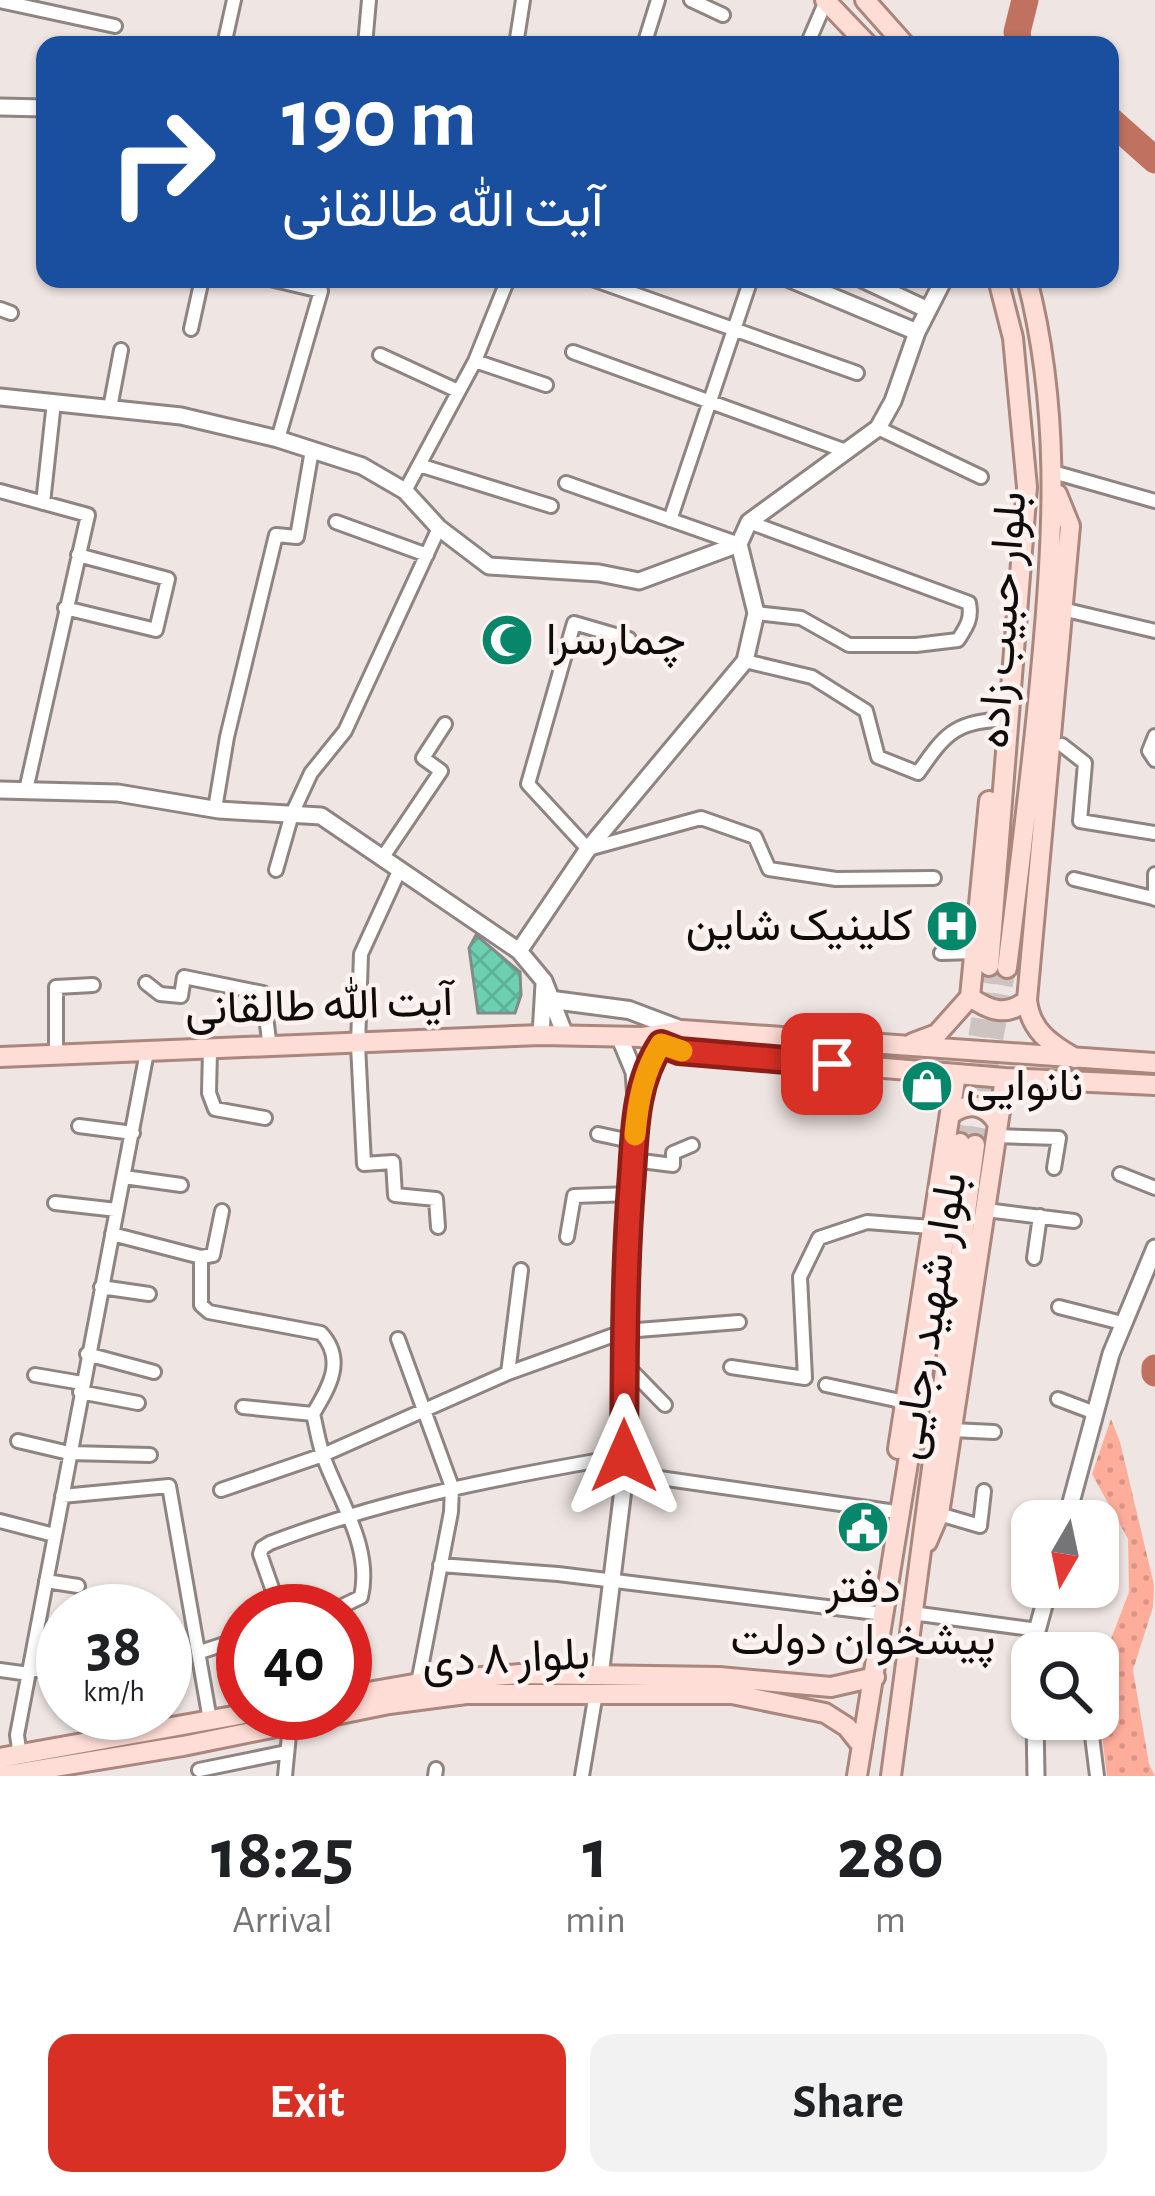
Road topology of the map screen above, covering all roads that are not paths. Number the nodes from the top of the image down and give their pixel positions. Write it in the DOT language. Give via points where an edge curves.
graph roads {
  1 [pos="235,0"];
  2 [pos="369,0"];
  3 [pos="523,0"];
  4 [pos="658,0"];
  5 [pos="691,0"];
  6 [pos="825,0"];
  7 [pos="0,1"];
  8 [pos="868,1"];
  9 [pos="722,15"];
  10 [pos="115,26"];
  11 [pos="226,36"];
  12 [pos="366,36"];
  13 [pos="517,36"];
  14 [pos="647,36"];
  15 [pos="811,36"];
  16 [pos="859,36"];
  17 [pos="897,36"];
  18 [pos="0,106"];
  19 [pos="36,108"];
  20 [pos="200,288"];
  21 [pos="308,288"];
  22 [pos="504,288"];
  23 [pos="619,288"];
  24 [pos="748,288"];
  25 [pos="812,288"];
  26 [pos="881,288"];
  27 [pos="939,288"];
  28 [pos="1000,288"];
  29 [pos="1029,288"];
  30 [pos="904,299"];
  31 [pos="928,310"];
  32 [pos="893,322"];
  33 [pos="736,327"];
  34 [pos="191,329"];
  35 [pos="917,332"];
  36 [pos="121,350"];
  37 [pos="573,352"];
  38 [pos="380,355"];
  39 [pos="475,361"];
  40 [pos="857,373"];
  41 [pos="546,386"];
  42 [pos="458,392"];
  43 [pos="0,397"];
  44 [pos="54,402"];
  45 [pos="711,402"];
  46 [pos="110,408"];
  47 [pos="878,428"];
  48 [pos="278,439"];
  49 [pos="313,450"];
  50 [pos="843,450"];
  51 [pos="419,465"];
  52 [pos="981,477"];
  53 [pos="1054,479"];
  54 [pos="566,482"];
  55 [pos="1027,487"];
  56 [pos="0,491"];
  57 [pos="405,491"];
  58 [pos="1155,501"];
  59 [pos="43,503"];
  60 [pos="551,506"];
  61 [pos="670,520"];
  62 [pos="749,521"];
  63 [pos="336,522"];
  64 [pos="439,528"];
  65 [pos="739,544"];
  66 [pos="427,555"];
  67 [pos="78,556"];
  68 [pos="65,608"];
  69 [pos="1062,609"];
  70 [pos="756,613"];
  71 [pos="1155,631"];
  72 [pos="629,639"];
  73 [pos="745,661"];
  74 [pos="997,720"];
  75 [pos="445,724"];
  76 [pos="1155,736"];
  77 [pos="1062,746"];
  78 [pos="1155,760"];
  79 [pos="0,790"];
  80 [pos="26,790"];
  81 [pos="214,809"];
  82 [pos="292,814"];
  83 [pos="1155,833"];
  84 [pos="588,849"];
  85 [pos="383,857"];
  86 [pos="400,869"];
  87 [pos="275,870"];
  88 [pos="1155,874"];
  89 [pos="934,878"];
  90 [pos="1074,880"];
  91 [pos="1154,898"];
  92 [pos="519,951"];
  93 [pos="941,952"];
  94 [pos="990,962"];
  95 [pos="544,981"];
  96 [pos="146,983"];
  97 [pos="93,985"];
  98 [pos="970,997"];
  99 [pos="553,1000"];
  100 [pos="1027,1000"];
  101 [pos="682,1030"];
  102 [pos="541,1035"];
  103 [pos="565,1035"];
  104 [pos="619,1036"];
  105 [pos="791,1036"];
  106 [pos="642,1037"];
  107 [pos="661,1044"];
  108 [pos="358,1045"];
  109 [pos="910,1045"];
  110 [pos="270,1048"];
  111 [pos="210,1050"];
  112 [pos="147,1052"];
  113 [pos="56,1055"];
  114 [pos="0,1057"];
  115 [pos="790,1060"];
  116 [pos="1079,1060"];
  117 [pos="1155,1063"];
  118 [pos="956,1074"];
  119 [pos="1005,1078"];
  120 [pos="1155,1085"];
  121 [pos="637,1112"];
  122 [pos="950,1115"];
  123 [pos="265,1118"];
  124 [pos="79,1126"];
  125 [pos="997,1130"];
  126 [pos="133,1133"];
  127 [pos="598,1134"];
  128 [pos="692,1145"];
  129 [pos="634,1151"];
  130 [pos="1054,1168"];
  131 [pos="1120,1174"];
  132 [pos="124,1178"];
  133 [pos="181,1185"];
  134 [pos="1155,1188"];
  135 [pos="631,1194"];
  136 [pos="55,1203"];
  137 [pos="117,1210"];
  138 [pos="986,1210"];
  139 [pos="221,1211"];
  140 [pos="1040,1216"];
  141 [pos="1074,1221"];
  142 [pos="931,1227"];
  143 [pos="438,1228"];
  144 [pos="112,1234"];
  145 [pos="567,1237"];
  146 [pos="1155,1248"];
  147 [pos="201,1257"];
  148 [pos="1034,1258"];
  149 [pos="521,1270"];
  150 [pos="101,1287"];
  151 [pos="149,1294"];
  152 [pos="1059,1307"];
  153 [pos="739,1322"];
  154 [pos="1123,1324"];
  155 [pos="625,1330"];
  156 [pos="398,1340"];
  157 [pos="87,1354"];
  158 [pos="625,1364"];
  159 [pos="731,1367"];
  160 [pos="154,1372"];
  161 [pos="508,1373"];
  162 [pos="35,1375"];
  163 [pos="826,1385"];
  164 [pos="81,1388"];
  165 [pos="1058,1399"];
  166 [pos="905,1402"];
  167 [pos="138,1403"];
  168 [pos="665,1406"];
  169 [pos="243,1407"];
  170 [pos="422,1412"];
  171 [pos="1095,1413"];
  172 [pos="313,1414"];
  173 [pos="952,1430"];
  174 [pos="994,1432"];
  175 [pos="18,1442"];
  176 [pos="69,1453"];
  177 [pos="150,1455"];
  178 [pos="323,1455"];
  179 [pos="625,1465"];
  180 [pos="452,1487"];
  181 [pos="221,1490"];
  182 [pos="983,1491"];
  183 [pos="62,1496"];
  184 [pos="1072,1500"];
  185 [pos="889,1510"];
  186 [pos="939,1514"];
  187 [pos="348,1515"];
  188 [pos="0,1521"];
  189 [pos="55,1535"];
  190 [pos="894,1552"];
  191 [pos="918,1563"];
  192 [pos="440,1565"];
  193 [pos="46,1580"];
  194 [pos="609,1580"];
  195 [pos="67,1584"];
  196 [pos="272,1584"];
  197 [pos="363,1584"];
  198 [pos="1043,1608"];
  199 [pos="912,1613"];
  200 [pos="884,1614"];
  201 [pos="1037,1630"];
  202 [pos="216,1647"];
  203 [pos="200,1652"];
  204 [pos="0,1670"];
  205 [pos="29,1671"];
  206 [pos="36,1672"];
  207 [pos="875,1678"];
  208 [pos="418,1683"];
  209 [pos="598,1684"];
  210 [pos="831,1687"];
  211 [pos="372,1691"];
  212 [pos="372,1708"];
  213 [pos="825,1713"];
  214 [pos="216,1719"];
  215 [pos="210,1720"];
  216 [pos="216,1736"];
  217 [pos="288,1740"];
  218 [pos="1035,1740"];
  219 [pos="1092,1740"];
  220 [pos="862,1746"];
  221 [pos="287,1752"];
  222 [pos="18,1765"];
  223 [pos="199,1770"];
  224 [pos="0,1776"];
  225 [pos="285,1776"];
  226 [pos="582,1776"];
  227 [pos="857,1776"];
  228 [pos="891,1776"];
  229 [pos="1036,1776"];
  230 [pos="1097,1776"];
  1 -- 11 [label="street"];
  2 -- 12 [label="street"];
  3 -- 13 [label="street"];
  4 -- 14 [label="street"];
  5 -- 9 [label="street"];
  6 -- 15 [label="street"];
  6 -- 16 [label="main road"];
  7 -- 10 [label="street"];
  8 -- 17 [label="main road"];
  18 -- 19 [label="street"];
  20 -- 34 [label="street"];
  21 -- 48 [label="street" via="321,291"];
  22 -- 39 [label="street"];
  23 -- 33 [label="street"];
  24 -- 33 [label="street"];
  25 -- 32 [label="street"];
  26 -- 30 [label="street"];
  27 -- 31 [label="street"];
  28 -- 55 [label="main road, بلوار حبیب زاده"];
  29 -- 53 [label="main road, بلوار حبیب زاده"];
  30 -- 31 [label="street"];
  30 -- 32 [label="street" via="906,312"];
  31 -- 35 [label="street"];
  32 -- 35 [label="street"];
  33 -- 40 [label="street"];
  33 -- 45 [label="street"];
  35 -- 47 [label="street"];
  36 -- 46 [label="street"];
  37 -- 45 [label="street"];
  38 -- 42 [label="street"];
  39 -- 41 [label="street"];
  39 -- 42 [label="street"];
  42 -- 51 [label="street"];
  43 -- 44 [label="street"];
  44 -- 46 [label="street"];
  44 -- 59 [label="street"];
  45 -- 50 [label="street"];
  45 -- 61 [label="street"];
  46 -- 48 [label="street"];
  47 -- 50 [label="street"];
  47 -- 52 [label="street"];
  48 -- 49 [label="street"];
  49 -- 57 [label="street"];
  49 -- 81 [label="street" via="297,537 276,535"];
  50 -- 62 [label="street"];
  51 -- 57 [label="street"];
  51 -- 60 [label="street"];
  53 -- 58 [label="street"];
  53 -- 69 [label="main road" via="1070,526"];
  53 -- 94 [label="main road, بلوار حبیب زاده" via="1033,761"];
  54 -- 61 [label="street"];
  55 -- 74 [label="main road"];
  55 -- 94 [label="main road, بلوار حبیب زاده"];
  56 -- 59 [label="street"];
  57 -- 64 [label="street"];
  59 -- 67 [label="street" via="88,515"];
  61 -- 65 [label="street"];
  62 -- 65 [label="street"];
  62 -- 70 [label="street" via="968,602 970,622 958,640 848,645 801,618"];
  63 -- 66 [label="street"];
  64 -- 65 [label="street" via="489,566 639,581"];
  64 -- 66 [label="street"];
  65 -- 70 [label="street"];
  66 -- 82 [label="street" via="345,731 311,772"];
  67 -- 68 [label="street"];
  67 -- 68 [label="street" via="168,579 156,630"];
  68 -- 80 [label="street"];
  69 -- 71 [label="street"];
  69 -- 100 [label="main road"];
  70 -- 73 [label="street"];
  72 -- 84 [label="street" via="574,623 528,784"];
  73 -- 74 [label="street" via="812,677 866,711 878,757 918,773 944,737 970,721"];
  73 -- 84 [label="street"];
  74 -- 94 [label="main road"];
  75 -- 85 [label="street" via="423,758 441,771"];
  76 -- 78 [label="street"];
  77 -- 83 [label="street" via="1085,763 1080,821"];
  79 -- 80 [label="street"];
  80 -- 81 [label="street" via="118,793"];
  81 -- 82 [label="street"];
  82 -- 85 [label="street" via="321,816"];
  82 -- 87 [label="street"];
  84 -- 89 [label="street" via="701,818 755,837 769,869 836,879"];
  84 -- 92 [label="street"];
  85 -- 86 [label="street"];
  86 -- 92 [label="street"];
  86 -- 108 [label="street" via="361,954"];
  88 -- 91 [label="street"];
  90 -- 91 [label="street"];
  92 -- 95 [label="street"];
  93 -- 94 [label="street"];
  94 -- 98 [label="main road"];
  95 -- 99 [label="street"];
  95 -- 102 [label="street"];
  96 -- 110 [label="street" via="181,996 184,977 263,993"];
  97 -- 113 [label="street" via="56,987"];
  98 -- 100 [label="main road" via="997,1011"];
  98 -- 109 [label="main road" via="937,1034"];
  99 -- 101 [label="main road" via="629,1010"];
  99 -- 103 [label="street"];
  100 -- 116 [label="main road" via="1038,1032"];
  101 -- 105 [label="main road, آیت الله طالقانی"];
  101 -- 106 [label="main road, آیت الله طالقانی"];
  102 -- 103 [label="main road, آیت الله طالقانی"];
  102 -- 108 [label="main road, آیت الله طالقانی"];
  103 -- 104 [label="main road, آیت الله طالقانی"];
  104 -- 106 [label="main road, آیت الله طالقانی"];
  104 -- 121 [label="street" via="634,1072"];
  105 -- 109 [label="main road, آیت الله طالقانی"];
  105 -- 115 [label="main road"];
  106 -- 107 [label="main road, آیت الله طالقانی"];
  107 -- 115 [label="main road, آیت الله طالقانی"];
  107 -- 121 [label="street"];
  108 -- 110 [label="main road, آیت الله طالقانی"];
  108 -- 143 [label="street" via="364,1164 393,1162 395,1195 436,1199"];
  109 -- 116 [label="main road, آیت الله طالقانی"];
  110 -- 111 [label="main road, آیت الله طالقانی"];
  111 -- 112 [label="main road, آیت الله طالقانی"];
  111 -- 123 [label="street" via="215,1109"];
  112 -- 113 [label="main road, آیت الله طالقانی"];
  112 -- 126 [label="street"];
  113 -- 114 [label="main road, آیت الله طالقانی"];
  115 -- 118 [label="main road, آیت الله طالقانی"];
  116 -- 117 [label="main road, آیت الله طالقانی"];
  118 -- 119 [label="main road, آیت الله طالقانی"];
  118 -- 122 [label="main road, بلوار شهید رجایی"];
  119 -- 120 [label="main road, آیت الله طالقانی"];
  119 -- 125 [label="main road, بلوار شهید رجایی"];
  121 -- 129 [label="street"];
  122 -- 125 [label="main road" via="977,1106 991,1112"];
  122 -- 142 [label="main road, بلوار شهید رجایی"];
  124 -- 126 [label="street"];
  125 -- 130 [label="street" via="1059,1138"];
  125 -- 138 [label="main road, بلوار شهید رجایی"];
  126 -- 132 [label="street"];
  127 -- 129 [label="street"];
  128 -- 129 [label="street" via="673,1153 673,1165"];
  129 -- 135 [label="street"];
  131 -- 134 [label="street"];
  132 -- 133 [label="street"];
  132 -- 137 [label="street"];
  135 -- 145 [label="street" via="574,1196"];
  135 -- 155 [label="street"];
  136 -- 137 [label="street"];
  137 -- 144 [label="street"];
  138 -- 140 [label="street"];
  138 -- 173 [label="main road, بلوار شهید رجایی"];
  139 -- 147 [label="street" via="213,1255"];
  140 -- 141 [label="street"];
  140 -- 148 [label="street"];
  142 -- 159 [label="street" via="867,1222 819,1238 800,1276 805,1378"];
  142 -- 166 [label="main road, بلوار شهید رجایی"];
  144 -- 147 [label="street"];
  144 -- 150 [label="street"];
  146 -- 154 [label="street"];
  147 -- 172 [label="street" via="200,1304 208,1312 321,1333 331,1344 331,1382"];
  149 -- 161 [label="street"];
  150 -- 151 [label="street"];
  150 -- 157 [label="street"];
  152 -- 154 [label="street"];
  153 -- 155 [label="street"];
  154 -- 171 [label="street"];
  155 -- 158 [label="street"];
  155 -- 161 [label="street"];
  156 -- 170 [label="street"];
  157 -- 160 [label="street"];
  157 -- 164 [label="street"];
  158 -- 168 [label="street"];
  158 -- 179 [label="street"];
  161 -- 170 [label="street"];
  162 -- 164 [label="street"];
  163 -- 166 [label="street"];
  164 -- 167 [label="street"];
  164 -- 176 [label="street"];
  165 -- 171 [label="street"];
  166 -- 185 [label="main road, بلوار شهید رجایی"];
  169 -- 172 [label="street"];
  170 -- 178 [label="street"];
  170 -- 180 [label="street"];
  171 -- 184 [label="street"];
  172 -- 178 [label="street"];
  173 -- 174 [label="street"];
  173 -- 186 [label="main road, بلوار شهید رجایی"];
  175 -- 176 [label="street"];
  176 -- 177 [label="street"];
  176 -- 183 [label="street"];
  178 -- 181 [label="street"];
  178 -- 187 [label="street"];
  179 -- 180 [label="street"];
  179 -- 185 [label="street"];
  179 -- 194 [label="street"];
  180 -- 187 [label="street"];
  180 -- 192 [label="street"];
  182 -- 186 [label="street" via="980,1526"];
  183 -- 189 [label="street"];
  183 -- 203 [label="street" via="169,1486"];
  185 -- 190 [label="main road, بلوار شهید رجایی"];
  186 -- 191 [label="main road, بلوار شهید رجایی"];
  187 -- 196 [label="street" via="262,1548"];
  187 -- 197 [label="street"];
  188 -- 189 [label="street"];
  189 -- 193 [label="street"];
  190 -- 191 [label="main road, بلوار شهید رجایی" via="968,1144"];
  190 -- 200 [label="main road, بلوار شهید رجایی"];
  191 -- 199 [label="main road, بلوار شهید رجایی"];
  192 -- 194 [label="street"];
  192 -- 208 [label="street"];
  193 -- 195 [label="street"];
  193 -- 205 [label="street"];
  194 -- 200 [label="street"];
  194 -- 209 [label="street"];
  198 -- 201 [label="street"];
  199 -- 201 [label="street"];
  199 -- 228 [label="main road, بلوار شهید رجایی"];
  200 -- 207 [label="main road, بلوار شهید رجایی"];
  202 -- 203 [label="street"];
  203 -- 215 [label="street"];
  204 -- 205 [label="street"];
  205 -- 206 [label="street"];
  205 -- 222 [label="street"];
  207 -- 210 [label="main road, بلوار ۸ دی"];
  207 -- 220 [label="main road, بلوار شهید رجایی"];
  208 -- 209 [label="main road, بلوار ۸ دی" via="520,1674"];
  208 -- 211 [label="main road, بلوار ۸ دی"];
  209 -- 210 [label="main road, بلوار ۸ دی" via="719,1677"];
  209 -- 212 [label="main road, بلوار ۸ دی"];
  209 -- 213 [label="main road, بلوار ۸ دی" via="732,1694"];
  209 -- 226 [label="street"];
  210 -- 213 [label="main road" via="839,1702"];
  213 -- 220 [label="main road"];
  214 -- 215 [label="main road, بلوار ۸ دی"];
  215 -- 222 [label="main road, بلوار ۸ دی"];
  216 -- 222 [label="main road, بلوار ۸ دی"];
  217 -- 221 [label="street"];
  218 -- 229 [label="street"];
  219 -- 230 [label="street"];
  220 -- 227 [label="main road, بلوار شهید رجایی"];
  221 -- 223 [label="street"];
  221 -- 225 [label="street"];
  222 -- 224 [label="main road, بلوار ۸ دی"];
}
